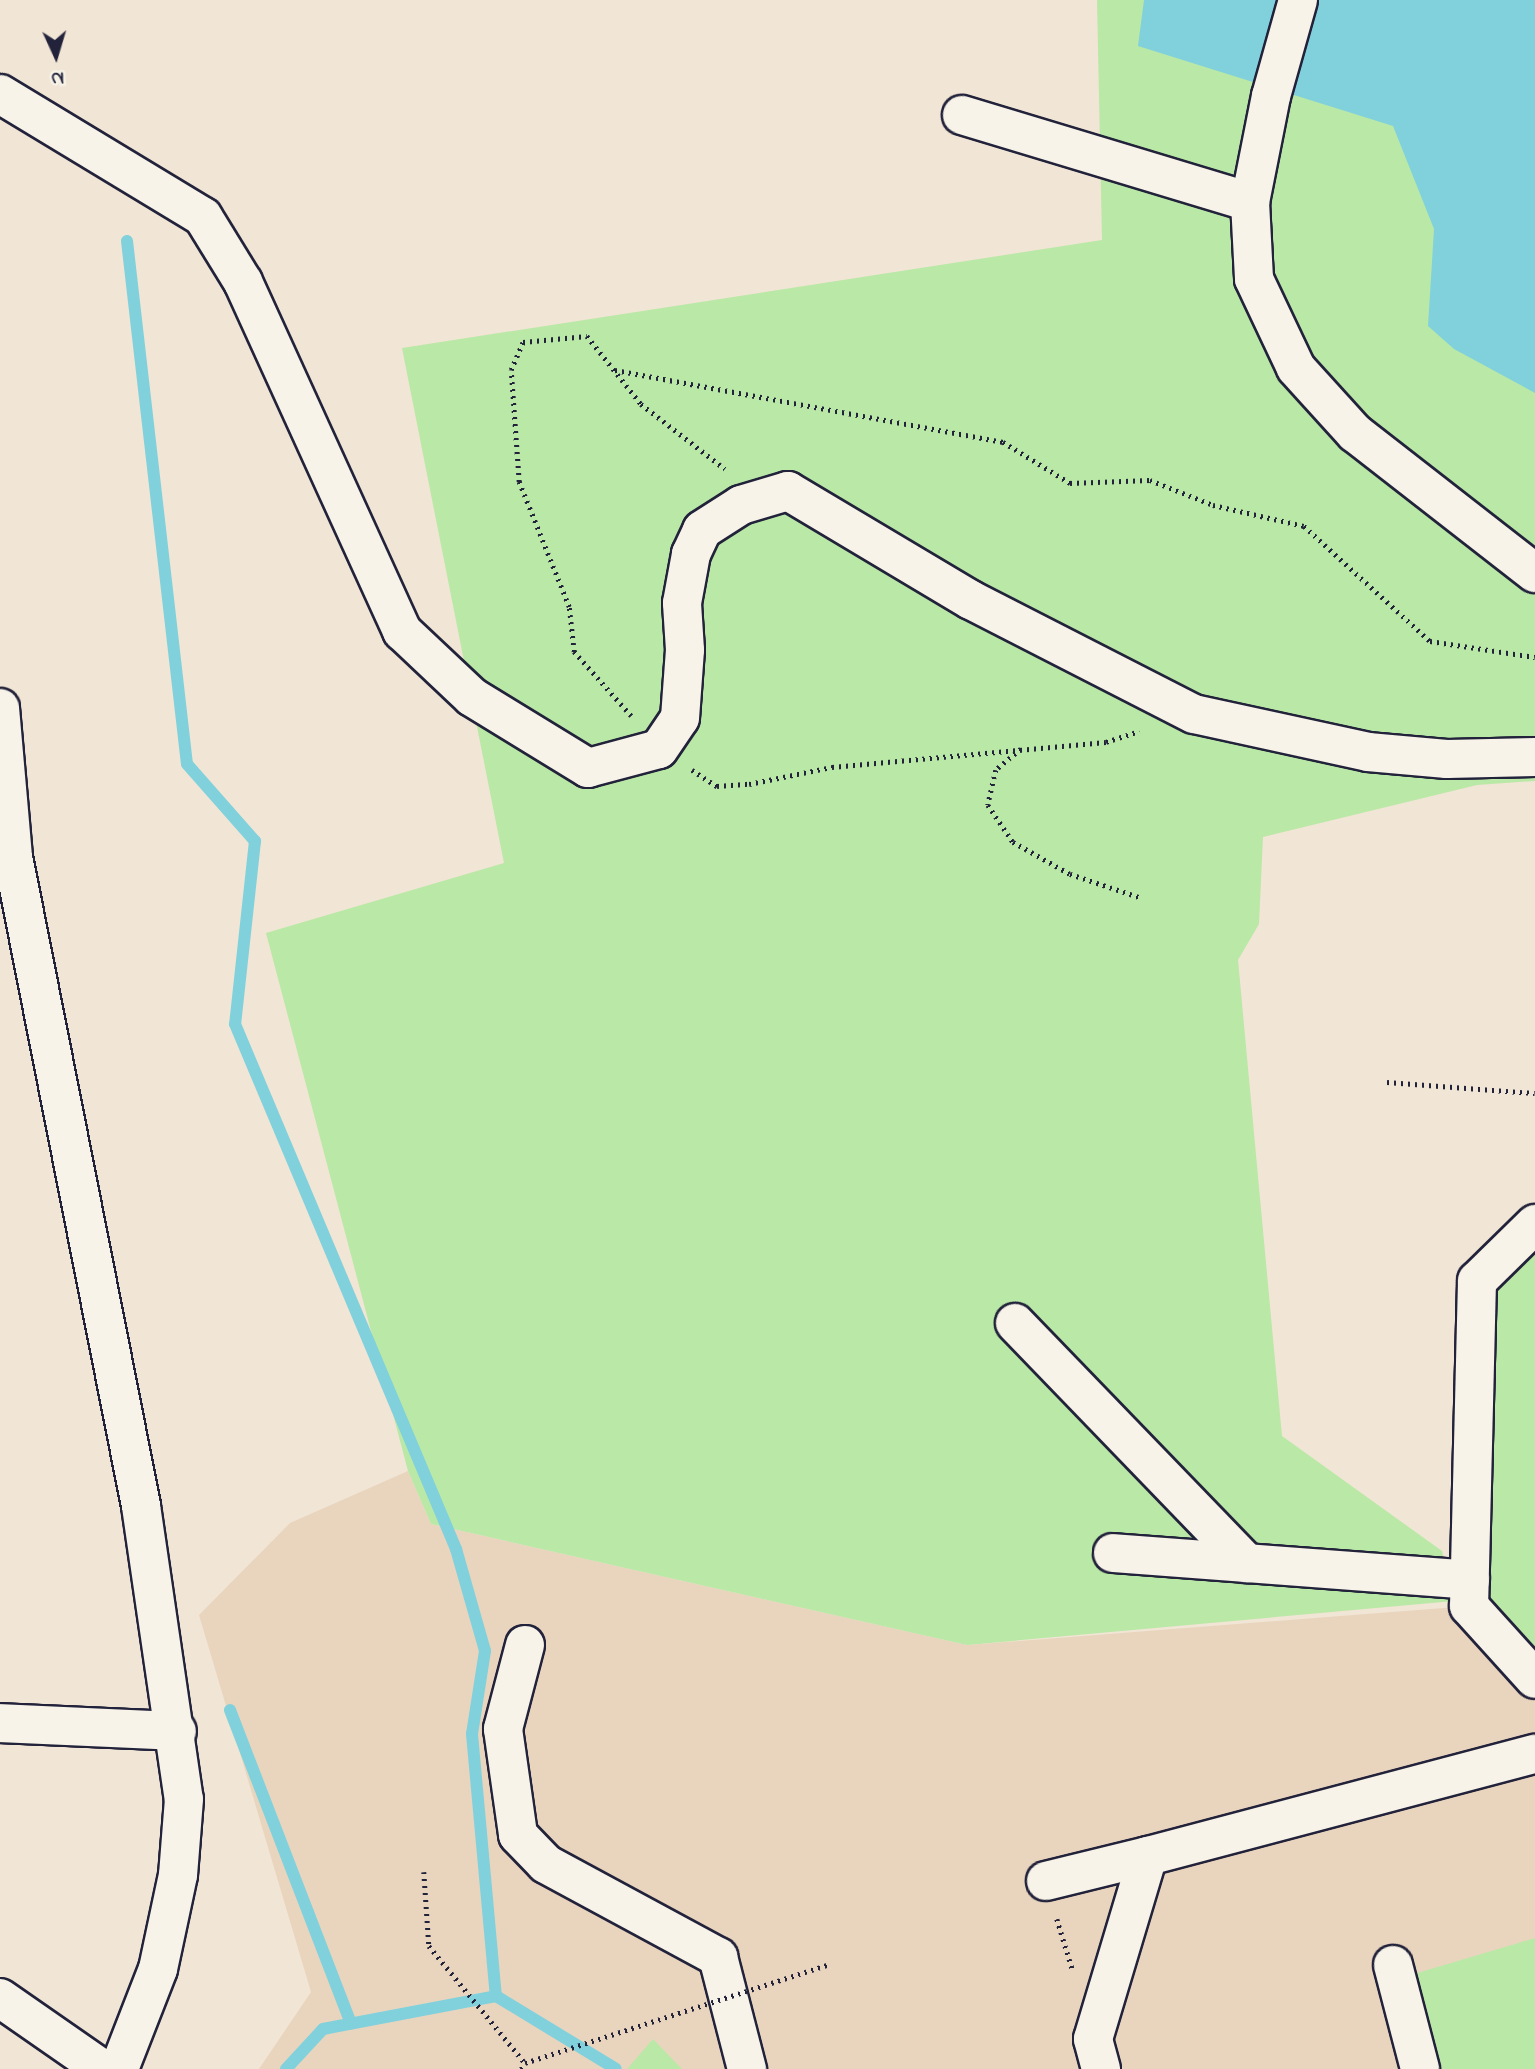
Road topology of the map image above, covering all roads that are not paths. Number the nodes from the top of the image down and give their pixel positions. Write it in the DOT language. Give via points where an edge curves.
graph roads {
  1 [pos="1298,0"];
  2 [pos="0,94"];
  3 [pos="962,115"];
  4 [pos="1250,201"];
  5 [pos="1535,573"];
  6 [pos="0,708"];
  7 [pos="1535,757"];
  8 [pos="7,858"];
  9 [pos="1535,1224"];
  10 [pos="1016,1323"];
  11 [pos="1113,1553"];
  12 [pos="1247,1563"];
  13 [pos="1469,1580"];
  14 [pos="525,1645"];
  15 [pos="1535,1679"];
  16 [pos="0,1723"];
  17 [pos="177,1731"];
  18 [pos="1535,1754"];
  19 [pos="1148,1856"];
  20 [pos="1046,1881"];
  21 [pos="1393,1965"];
  22 [pos="0,1998"];
  23 [pos="1097,2054"];
  24 [pos="102,2069"];
  25 [pos="119,2069"];
  26 [pos="747,2069"];
  27 [pos="1420,2069"];
  1 -- 4 [label="street" via="1271,96"];
  2 -- 7 [label="street" via="203,217 243,282 402,631 472,697 588,768 659,749 680,718 685,650 682,603 691,554 702,530 741,505 788,491 971,600 1194,715 1368,752 1447,759"];
  3 -- 4 [label="street"];
  4 -- 5 [label="street" via="1254,279 1296,368 1355,433"];
  6 -- 8 [label="street"];
  8 -- 17 [label="street" via="141,1506"];
  9 -- 13 [label="street" via="1477,1281"];
  10 -- 12 [label="street"];
  11 -- 12 [label="street"];
  12 -- 13 [label="street"];
  13 -- 15 [label="street" via="1469,1606"];
  14 -- 26 [label="street" via="503,1729 518,1835 546,1864 718,1956"];
  16 -- 17 [label="street"];
  17 -- 25 [label="street" via="184,1799 178,1875 158,1969"];
  18 -- 19 [label="street"];
  19 -- 20 [label="street"];
  19 -- 23 [label="street"];
  21 -- 27 [label="street"];
  22 -- 24 [label="street"];
}
